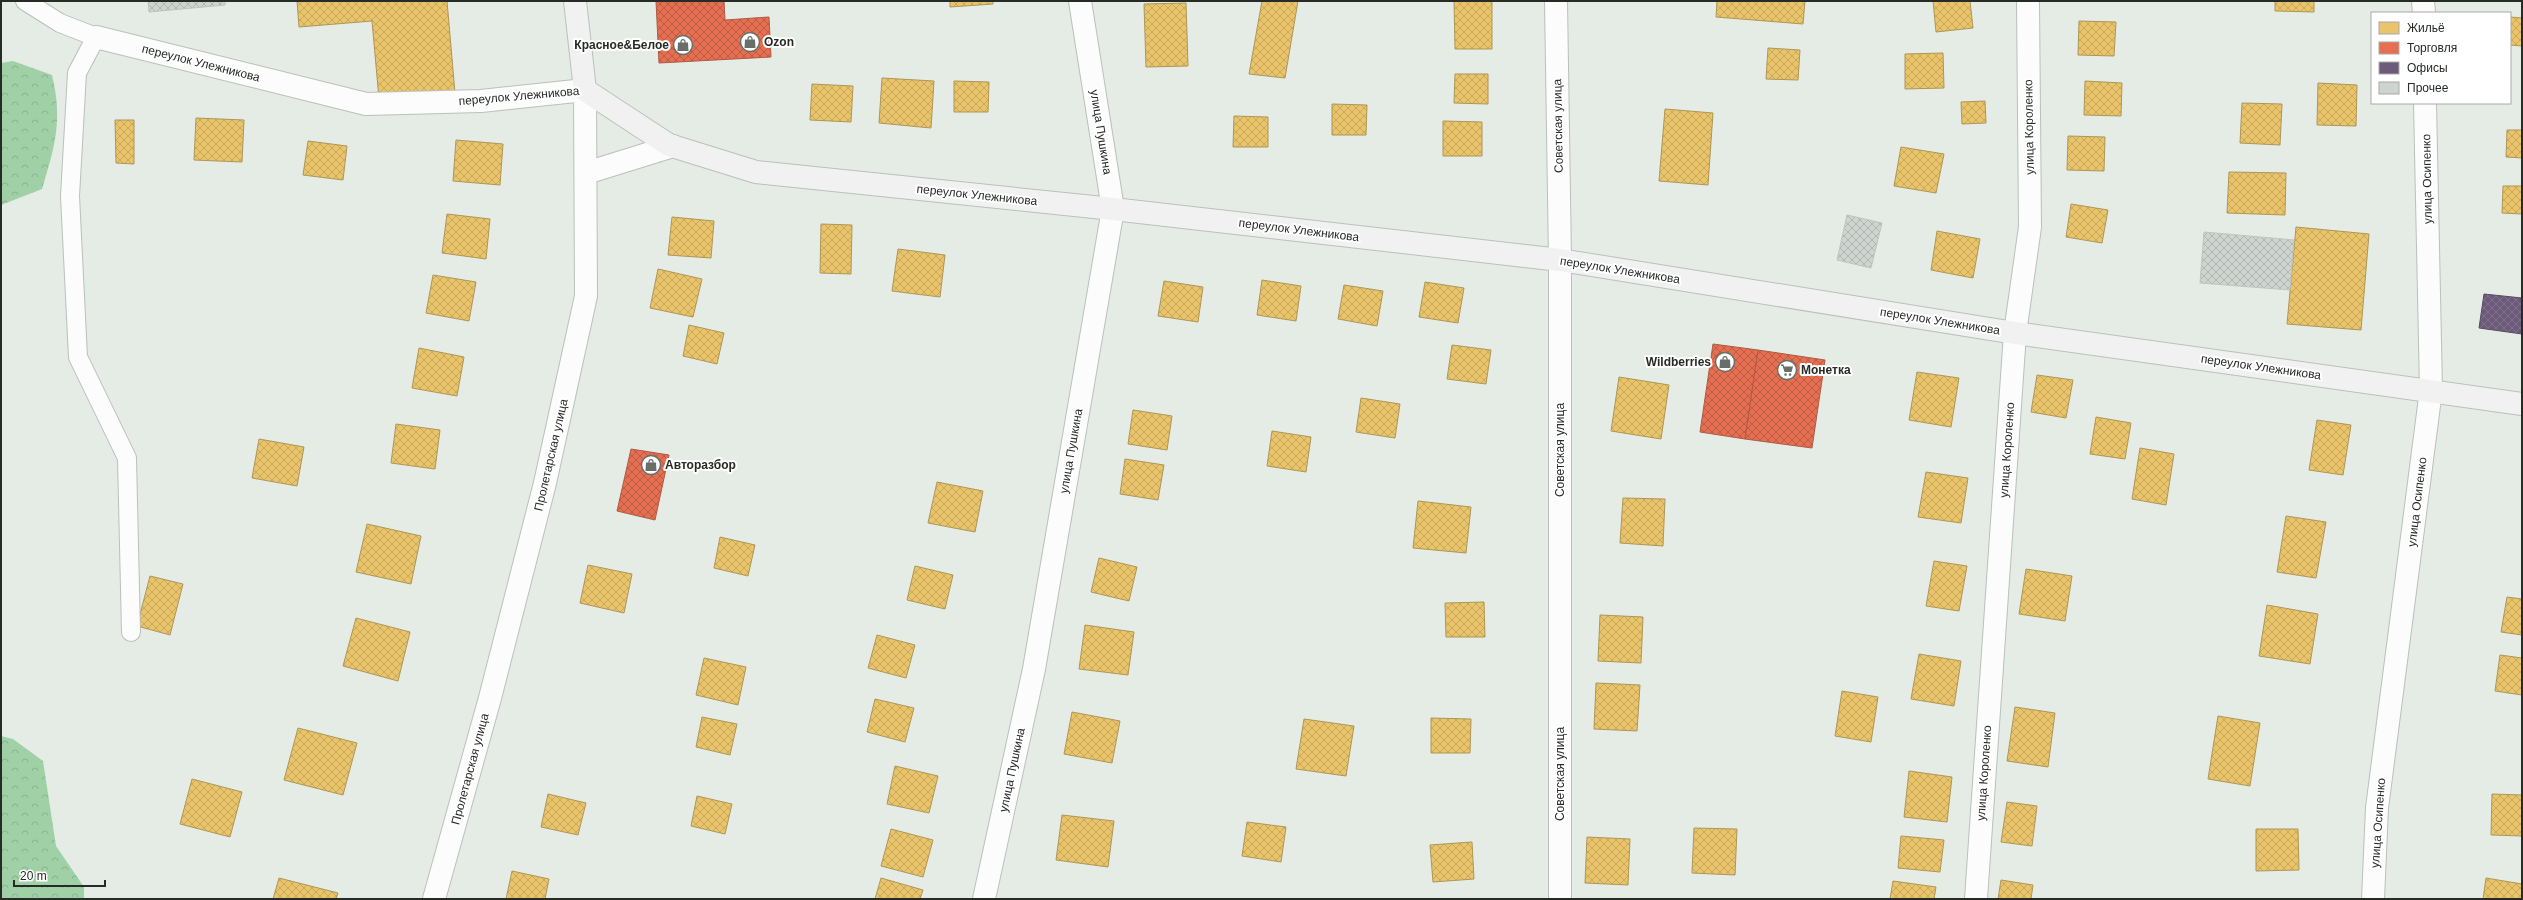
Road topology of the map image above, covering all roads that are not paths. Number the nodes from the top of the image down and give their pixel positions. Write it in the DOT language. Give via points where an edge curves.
graph roads {
  1 [pos="25,1"];
  2 [pos="575,1"];
  3 [pos="1080,1"];
  4 [pos="1556,1"];
  5 [pos="2028,1"];
  6 [pos="2423,1"];
  7 [pos="2424,12"];
  8 [pos="96,37"];
  9 [pos="585,90"];
  10 [pos="2425,104"];
  11 [pos="673,146"];
  12 [pos="586,173"];
  13 [pos="1113,209"];
  14 [pos="1560,260"];
  15 [pos="2015,333"];
  16 [pos="2431,390"];
  17 [pos="2522,404"];
  18 [pos="131,632"];
  19 [pos="434,899"];
  20 [pos="984,899"];
  21 [pos="1560,899"];
  22 [pos="1976,899"];
  23 [pos="2374,899"];
  1 -- 8 [label="lane" via="60,22"];
  2 -- 9 [label="main road, Пролетарская улица"];
  3 -- 13 [label="street, улица Пушкина"];
  4 -- 14 [label="street, Советская улица"];
  5 -- 15 [label="street, улица Короленко" via="2030,227"];
  6 -- 7 [label="street"];
  8 -- 9 [label="street, переулок Улежникова" via="366,104 481,101"];
  8 -- 18 [label="lane" via="77,73 70,196 78,357 127,458"];
  9 -- 11 [label="main road, переулок Улежникова"];
  9 -- 12 [label="street, Пролетарская улица"];
  10 -- 16 [label="street, улица Осипенко"];
  11 -- 12 [label="street"];
  11 -- 13 [label="main road, переулок Улежникова" via="756,172"];
  12 -- 19 [label="street, Пролетарская улица" via="586,296 545,483 490,698"];
  13 -- 14 [label="main road, переулок Улежникова"];
  13 -- 20 [label="street, улица Пушкина" via="1034,669"];
  14 -- 15 [label="main road, переулок Улежникова"];
  14 -- 21 [label="street, Советская улица"];
  15 -- 16 [label="main road, переулок Улежникова"];
  15 -- 22 [label="street, улица Короленко"];
  16 -- 17 [label="main road, переулок Улежникова"];
  16 -- 23 [label="street, улица Осипенко" via="2377,808"];
}
